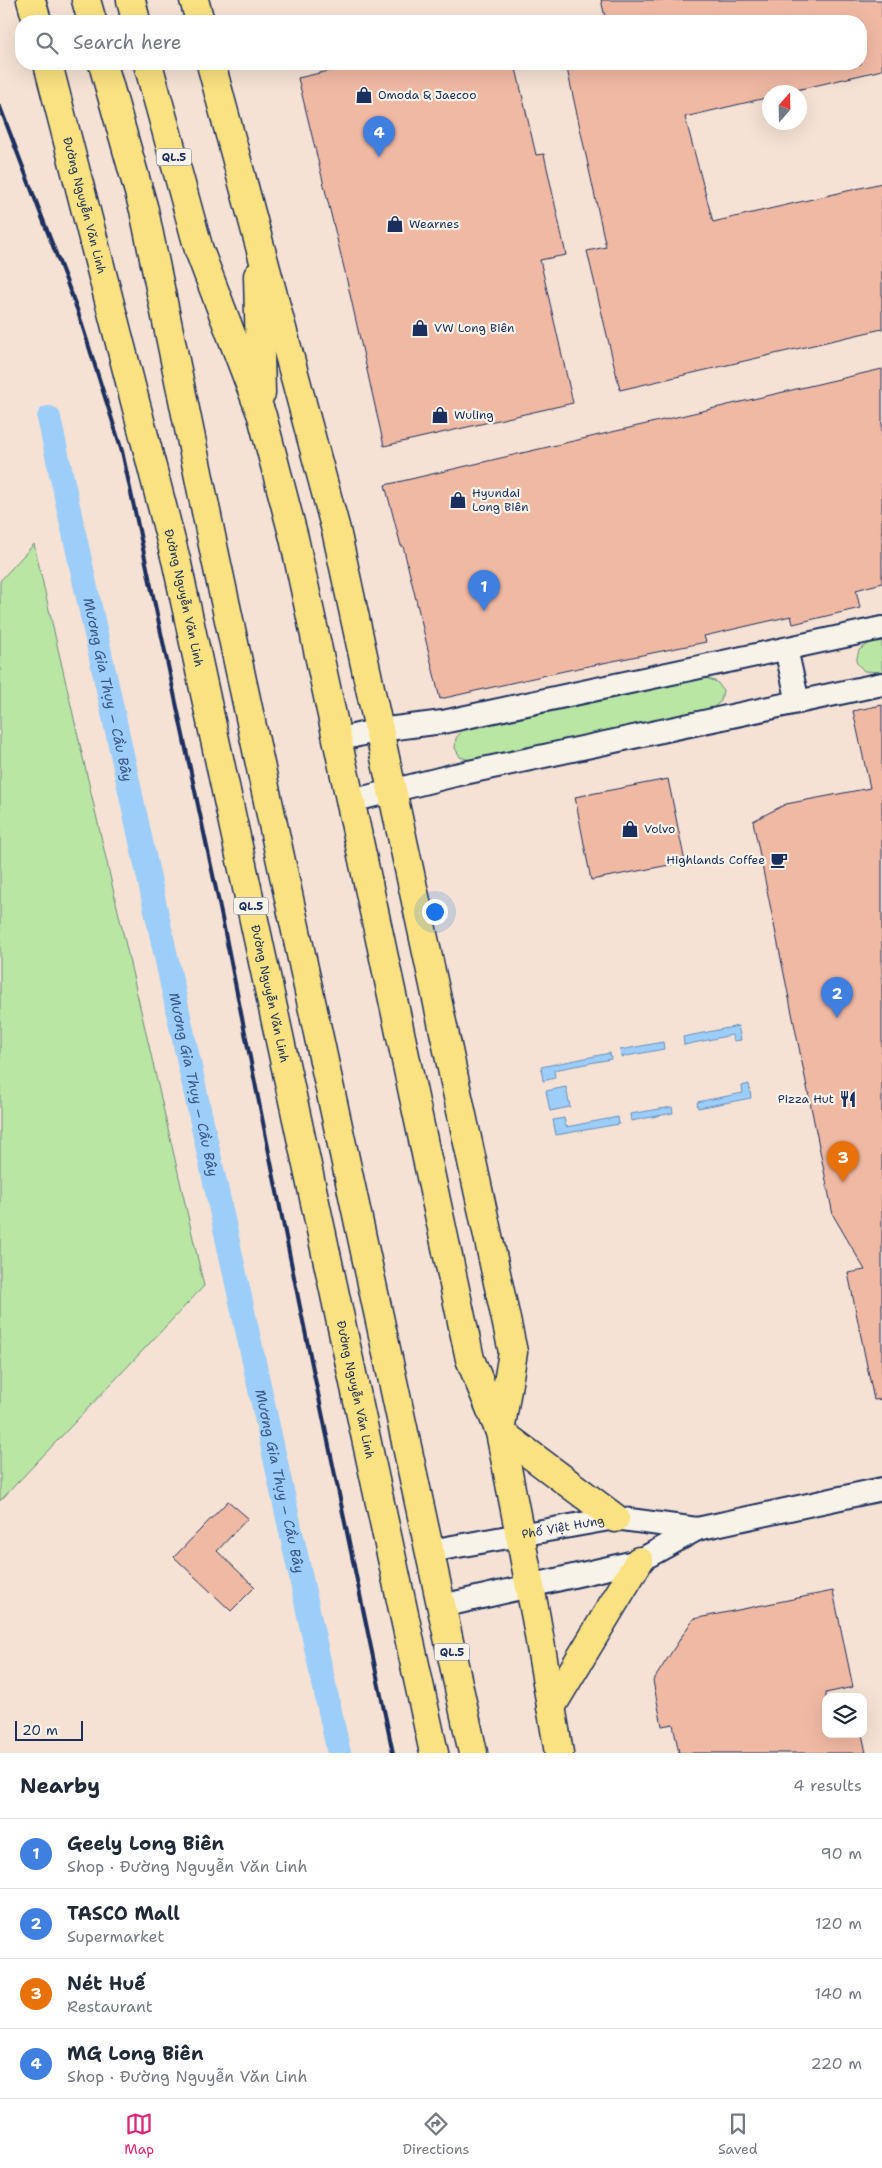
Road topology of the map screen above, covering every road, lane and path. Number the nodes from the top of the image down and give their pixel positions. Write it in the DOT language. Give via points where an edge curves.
graph roads {
  1 [pos="31,0"];
  2 [pos="86,0"];
  3 [pos="131,0"];
  4 [pos="194,0"];
  5 [pos="35,15"];
  6 [pos="90,15"];
  7 [pos="135,15"];
  8 [pos="198,15"];
  9 [pos="50,70"];
  10 [pos="105,70"];
  11 [pos="150,70"];
  12 [pos="213,70"];
  13 [pos="256,227"];
  14 [pos="262,416"];
  15 [pos="882,628"];
  16 [pos="786,649"];
  17 [pos="882,684"];
  18 [pos="798,702"];
  19 [pos="379,730"];
  20 [pos="337,740"];
  21 [pos="392,792"];
  22 [pos="351,801"];
  23 [pos="339,1129"];
  24 [pos="301,1134"];
  25 [pos="500,1432"];
  26 [pos="882,1489"];
  27 [pos="615,1518"];
  28 [pos="697,1529"];
  29 [pos="520,1534"];
  30 [pos="430,1551"];
  31 [pos="639,1561"];
  32 [pos="530,1586"];
  33 [pos="442,1606"];
  34 [pos="551,1707"];
  35 [pos="434,1753"];
  36 [pos="473,1753"];
  37 [pos="559,1753"];
  1 -- 5 [label="highway"];
  2 -- 6 [label="highway"];
  3 -- 7 [label="highway"];
  4 -- 8 [label="highway"];
  9 -- 24 [label="highway, Đường Nguyễn Văn Linh / QL.5" via="178,564"];
  10 -- 23 [label="highway, QL.5" via="144,210"];
  11 -- 14 [label="highway, QL.5" via="199,250"];
  12 -- 13 [label="highway, QL.5"];
  13 -- 14 [label="highway"];
  13 -- 19 [label="highway, QL.5" via="336,530"];
  14 -- 20 [label="highway, QL.5" via="294,538"];
  15 -- 16 [label="street"];
  16 -- 18 [label="street"];
  16 -- 19 [label="street" via="443,722"];
  17 -- 18 [label="street"];
  18 -- 21 [label="street"];
  19 -- 20 [label="street"];
  19 -- 21 [label="highway, QL.5"];
  20 -- 22 [label="highway, QL.5"];
  21 -- 22 [label="street"];
  21 -- 25 [label="highway, QL.5" via="513,1352"];
  22 -- 25 [label="highway, QL.5" via="470,1359"];
  23 -- 24 [label="highway"];
  23 -- 30 [label="highway, QL.5"];
  24 -- 35 [label="highway, Đường Nguyễn Văn Linh / QL.5"];
  25 -- 27 [label="highway"];
  25 -- 29 [label="highway, QL.5"];
  26 -- 28 [label="street, Phố Việt Hưng"];
  27 -- 28 [label="street, Phố Việt Hưng"];
  27 -- 29 [label="street, Phố Việt Hưng"];
  28 -- 31 [label="street, Phố Việt Hưng"];
  29 -- 30 [label="street, Phố Việt Hưng"];
  29 -- 32 [label="highway, QL.5"];
  30 -- 33 [label="highway, QL.5"];
  31 -- 32 [label="street, Phố Việt Hưng"];
  31 -- 34 [label="highway"];
  32 -- 33 [label="street, Phố Việt Hưng"];
  32 -- 34 [label="highway, QL.5"];
  33 -- 36 [label="highway, QL.5"];
  34 -- 37 [label="highway, QL.5"];
}
